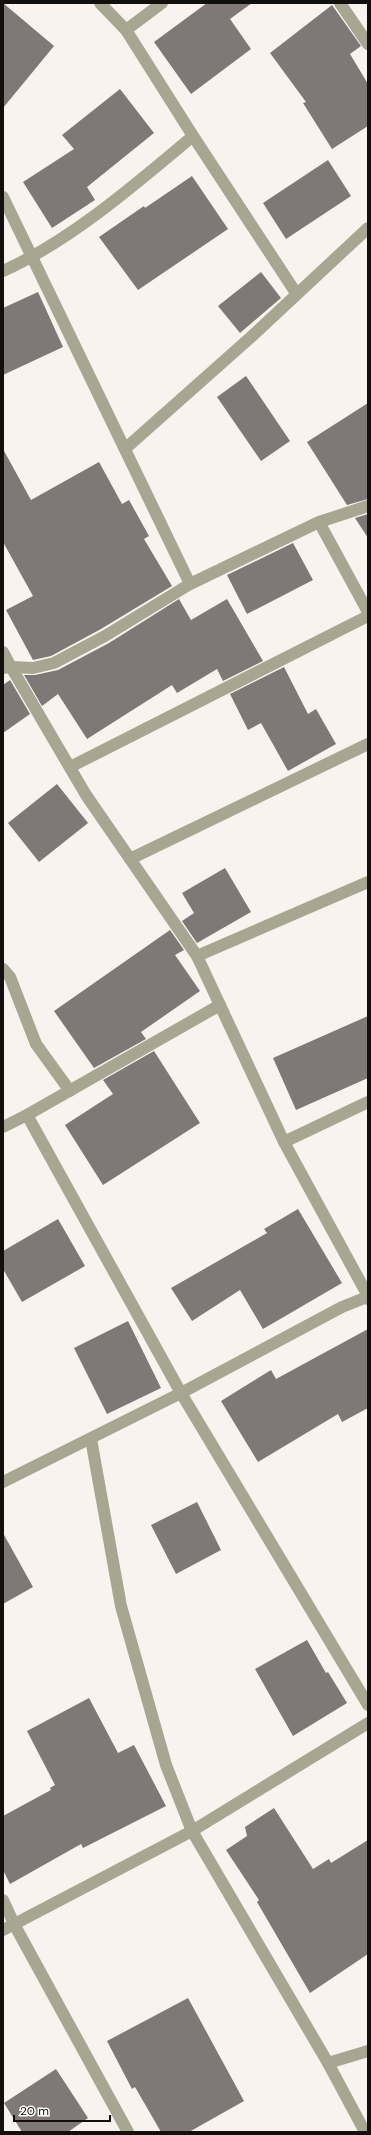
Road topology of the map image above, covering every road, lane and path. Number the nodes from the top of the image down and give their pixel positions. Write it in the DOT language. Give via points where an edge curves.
graph roads {
  1 [pos="100,3"];
  2 [pos="162,3"];
  3 [pos="340,3"];
  4 [pos="126,30"];
  5 [pos="368,44"];
  6 [pos="193,136"];
  7 [pos="3,198"];
  8 [pos="368,228"];
  9 [pos="33,258"];
  10 [pos="3,271"];
  11 [pos="296,293"];
  12 [pos="126,448"];
  13 [pos="368,506"];
  14 [pos="319,522"];
  15 [pos="190,584"];
  16 [pos="368,612"];
  17 [pos="368,616"];
  18 [pos="3,652"];
  19 [pos="7,667"];
  20 [pos="368,744"];
  21 [pos="70,767"];
  22 [pos="130,859"];
  23 [pos="368,882"];
  24 [pos="197,956"];
  25 [pos="3,968"];
  26 [pos="220,1005"];
  27 [pos="70,1091"];
  28 [pos="368,1102"];
  29 [pos="27,1115"];
  30 [pos="3,1127"];
  31 [pos="284,1142"];
  32 [pos="368,1298"];
  33 [pos="181,1394"];
  34 [pos="91,1439"];
  35 [pos="3,1482"];
  36 [pos="368,1705"];
  37 [pos="368,1723"];
  38 [pos="192,1831"];
  39 [pos="3,1900"];
  40 [pos="8,1927"];
  41 [pos="368,2051"];
  42 [pos="328,2063"];
  43 [pos="128,2132"];
  44 [pos="365,2132"];
  1 -- 4 [label="street"];
  2 -- 4 [label="street"];
  3 -- 5 [label="street"];
  4 -- 6 [label="street"];
  6 -- 9 [label="street" via="92,216"];
  6 -- 11 [label="street"];
  7 -- 9 [label="street"];
  8 -- 11 [label="street"];
  9 -- 10 [label="street"];
  9 -- 12 [label="street"];
  11 -- 12 [label="street" via="251,337"];
  12 -- 15 [label="street"];
  13 -- 14 [label="street"];
  14 -- 15 [label="street"];
  14 -- 16 [label="street"];
  15 -- 19 [label="street" via="105,636 54,663 33,668"];
  17 -- 21 [label="street"];
  18 -- 19 [label="street"];
  19 -- 21 [label="street"];
  20 -- 22 [label="street"];
  21 -- 22 [label="street"];
  22 -- 24 [label="street"];
  23 -- 24 [label="street"];
  24 -- 26 [label="street"];
  25 -- 27 [label="street" via="10,977 36,1044"];
  26 -- 27 [label="street"];
  26 -- 31 [label="street"];
  27 -- 29 [label="street"];
  28 -- 31 [label="street"];
  29 -- 30 [label="street"];
  29 -- 33 [label="street"];
  31 -- 32 [label="street"];
  32 -- 33 [label="street" via="342,1307"];
  33 -- 34 [label="street"];
  33 -- 36 [label="street"];
  34 -- 35 [label="street"];
  34 -- 38 [label="street" via="121,1606 166,1765"];
  37 -- 38 [label="street"];
  38 -- 40 [label="street"];
  38 -- 42 [label="street"];
  39 -- 40 [label="street"];
  40 -- 43 [label="street"];
  41 -- 42 [label="street"];
  42 -- 44 [label="street"];
}
